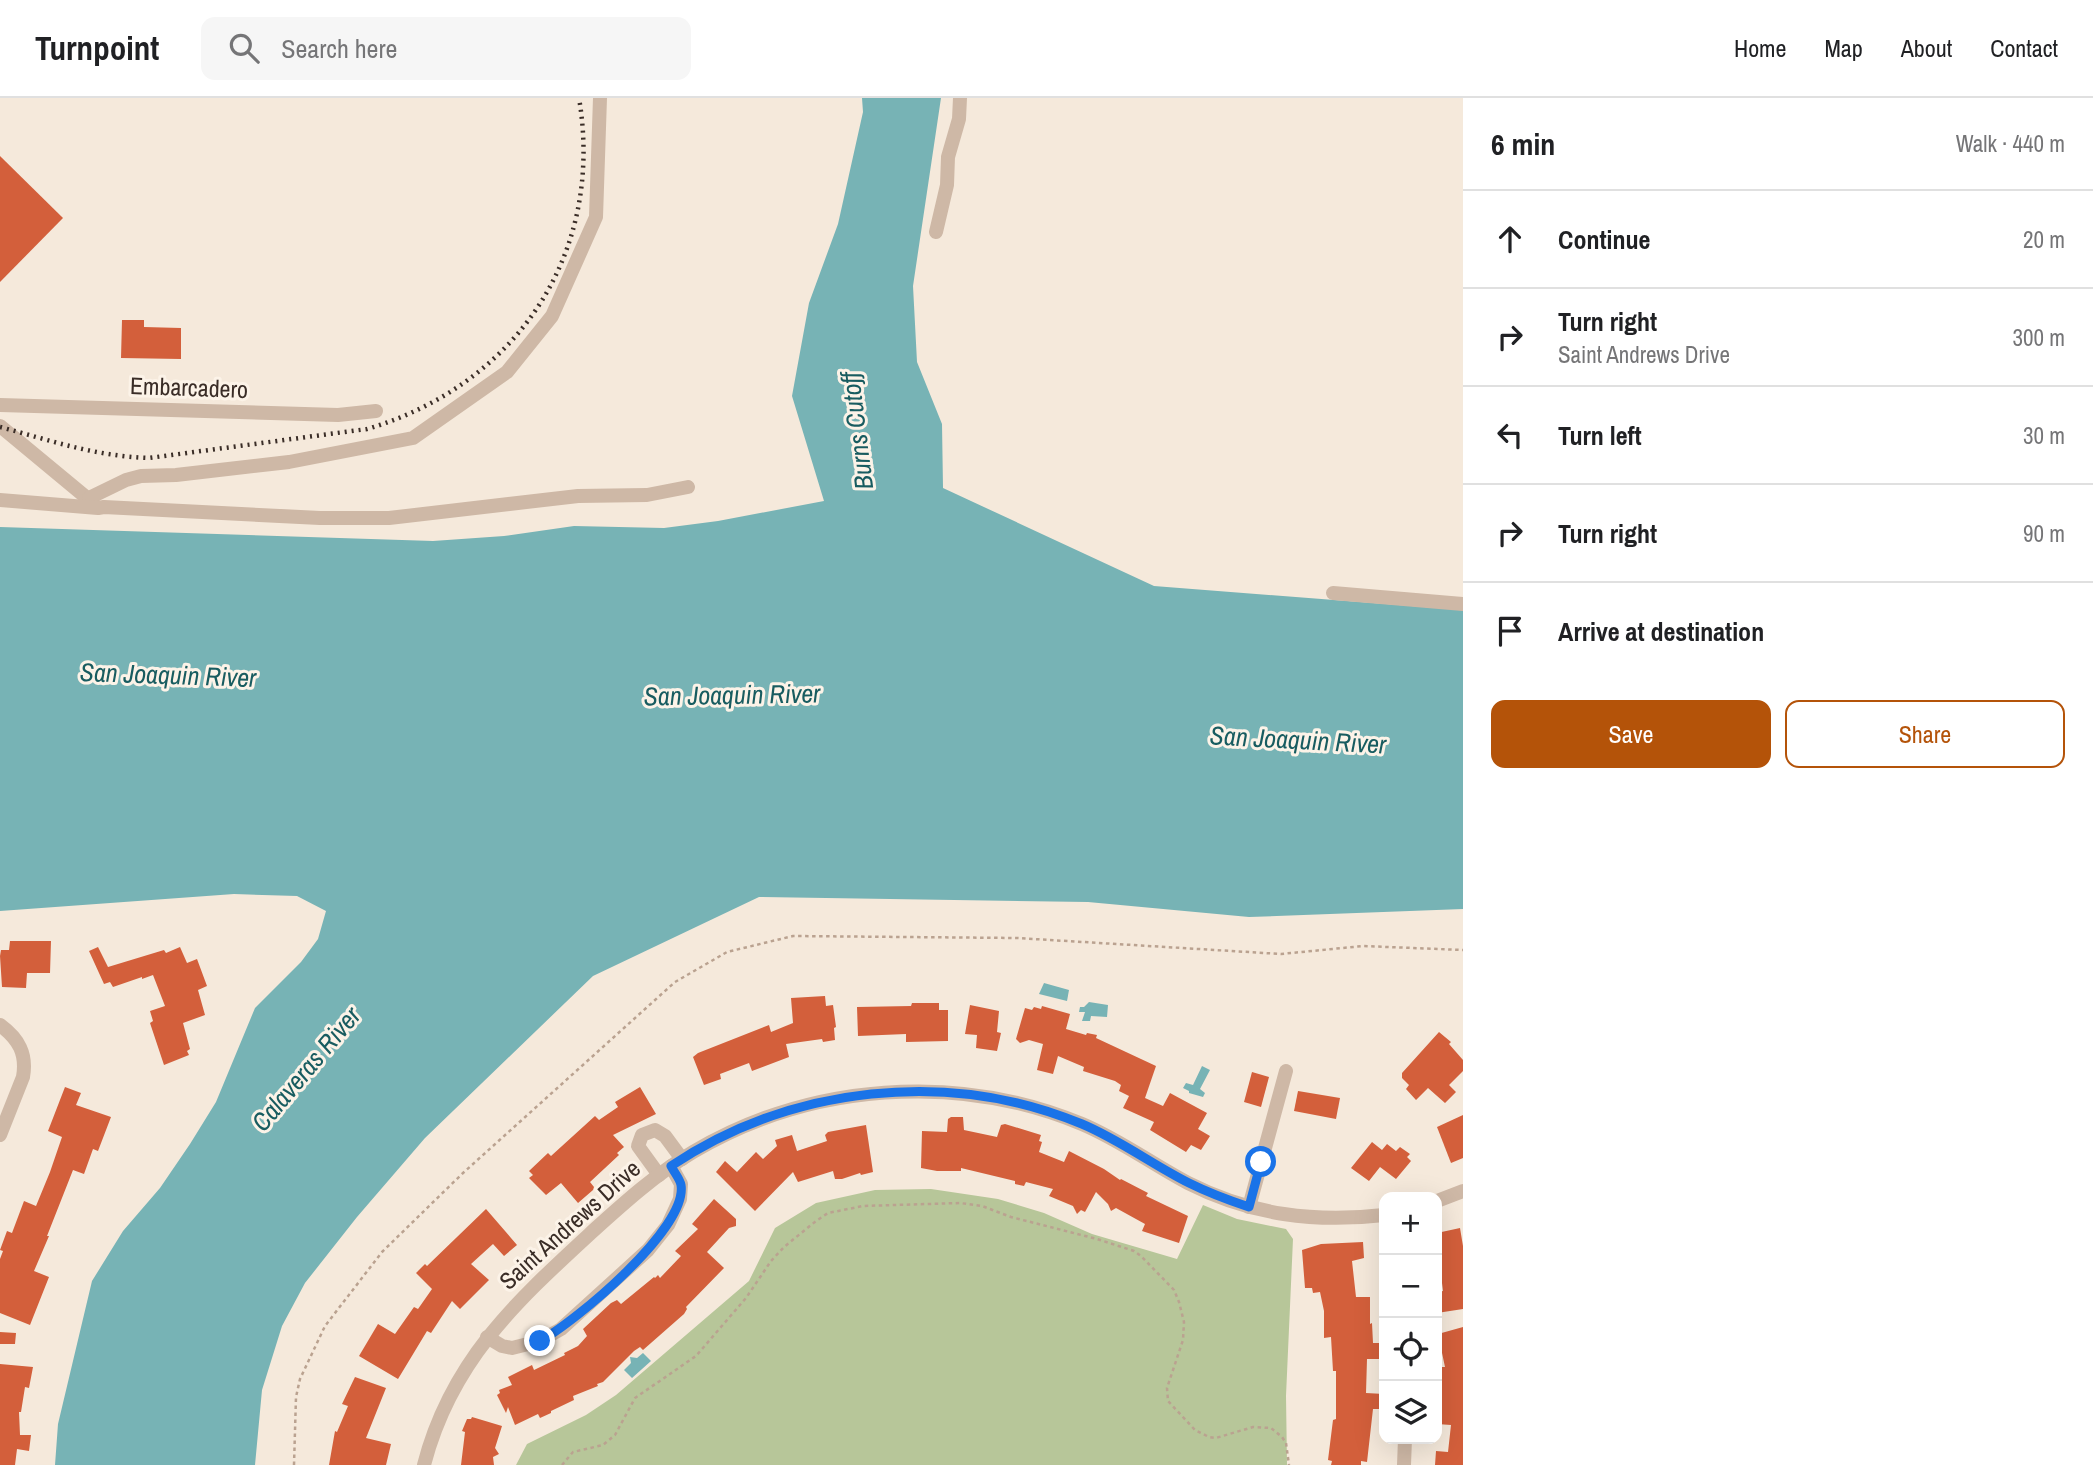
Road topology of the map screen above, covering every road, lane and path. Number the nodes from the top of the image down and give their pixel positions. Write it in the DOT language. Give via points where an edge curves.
graph roads {
  1 [pos="600,98"];
  2 [pos="960,98"];
  3 [pos="936,232"];
  4 [pos="0,405"];
  5 [pos="376,411"];
  6 [pos="0,426"];
  7 [pos="688,487"];
  8 [pos="0,500"];
  9 [pos="93,503"];
  10 [pos="1333,593"];
  11 [pos="1463,604"];
  12 [pos="1463,950"];
  13 [pos="0,1025"];
  14 [pos="1286,1071"];
  15 [pos="0,1135"];
  16 [pos="670,1167"];
  17 [pos="1463,1191"];
  18 [pos="1442,1199"];
  19 [pos="1249,1207"];
  20 [pos="1379,1216"];
  21 [pos="487,1337"];
  22 [pos="1405,1444"];
  23 [pos="294,1465"];
  24 [pos="424,1465"];
  25 [pos="562,1465"];
  26 [pos="1289,1465"];
  27 [pos="1404,1465"];
  1 -- 9 [label="street" via="596,217 552,316 507,372 413,438 289,462 141,475"];
  2 -- 3 [label="street"];
  4 -- 5 [label="street, Embarcadero" via="338,415"];
  6 -- 9 [label="street"];
  7 -- 9 [label="street" via="647,495 578,496 389,519"];
  8 -- 9 [label="street"];
  10 -- 11 [label="street"];
  12 -- 23 [label="path" via="1363,946 1280,954 1017,938 793,936 727,952 675,982 382,1252 325,1326 300,1379"];
  13 -- 15 [label="street" via="13,1035 24,1056 23,1077"];
  14 -- 19 [label="street"];
  16 -- 19 [label="street, Saint Andrews Drive" via="719,1138 790,1109 864,1094 946,1092 1009,1101 1081,1124 1187,1182"];
  16 -- 21 [label="street, Saint Andrews Drive" via="630,1197 531,1288"];
  16 -- 21 [label="street" via="681,1184 680,1199 668,1225 648,1250 561,1329 540,1341 512,1348"];
  17 -- 18 [label="street"];
  19 -- 20 [label="street, Saint Andrews Drive" via="1315,1219"];
  21 -- 24 [label="street, Saint Andrews Drive" via="453,1391"];
  22 -- 27 [label="street"];
  25 -- 26 [label="path" via="573,1452 603,1445 615,1435 635,1398 696,1356 771,1261 828,1213 863,1206 960,1203 1135,1251 1180,1302 1182,1340 1167,1388 1168,1401 1195,1430 1209,1437 1253,1427 1271,1428 1286,1443"];
}
